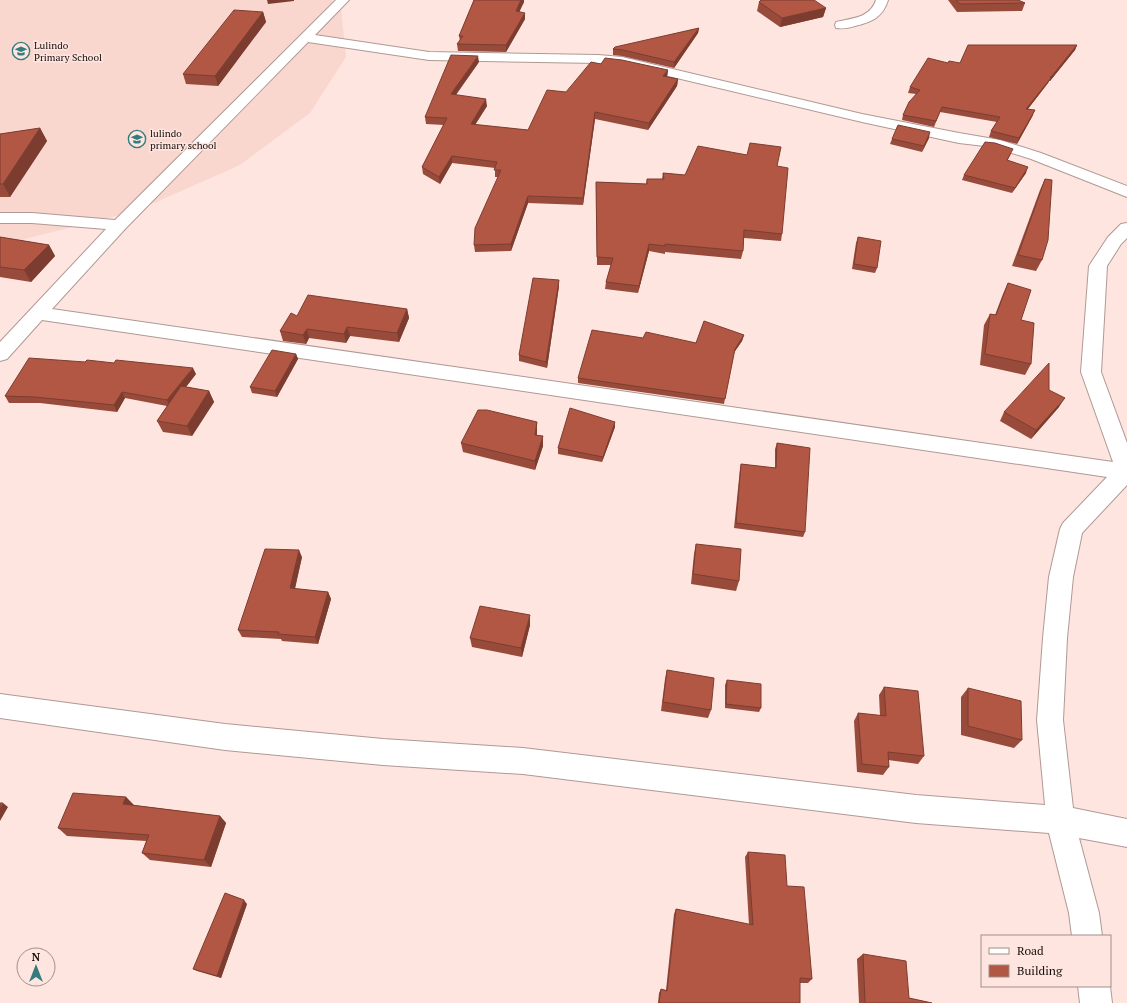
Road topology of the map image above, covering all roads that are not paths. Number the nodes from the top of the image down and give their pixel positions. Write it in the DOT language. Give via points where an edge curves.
graph roads {
  1 [pos="343,0"];
  2 [pos="882,0"];
  3 [pos="841,26"];
  4 [pos="307,38"];
  5 [pos="1127,192"];
  6 [pos="0,218"];
  7 [pos="119,224"];
  8 [pos="1127,228"];
  9 [pos="38,313"];
  10 [pos="0,354"];
  11 [pos="1127,472"];
  12 [pos="0,706"];
  13 [pos="1060,820"];
  14 [pos="1127,833"];
  15 [pos="1087,935"];
  16 [pos="1094,987"];
  17 [pos="1096,1003"];
  1 -- 4 [label="street"];
  2 -- 3 [label="street" via="877,12 871,17"];
  4 -- 5 [label="street" via="429,56 622,61 862,118 995,143 1036,156"];
  4 -- 7 [label="street"];
  6 -- 7 [label="street" via="40,218"];
  7 -- 9 [label="street"];
  8 -- 11 [label="street" via="1114,241 1098,266 1091,372"];
  9 -- 10 [label="street"];
  9 -- 11 [label="street"];
  11 -- 13 [label="street" via="1071,529 1061,577 1050,720"];
  12 -- 13 [label="street" via="225,737 384,752 523,761 916,809"];
  13 -- 14 [label="street"];
  13 -- 15 [label="street" via="1084,913"];
  16 -- 17 [label="street"];
}
